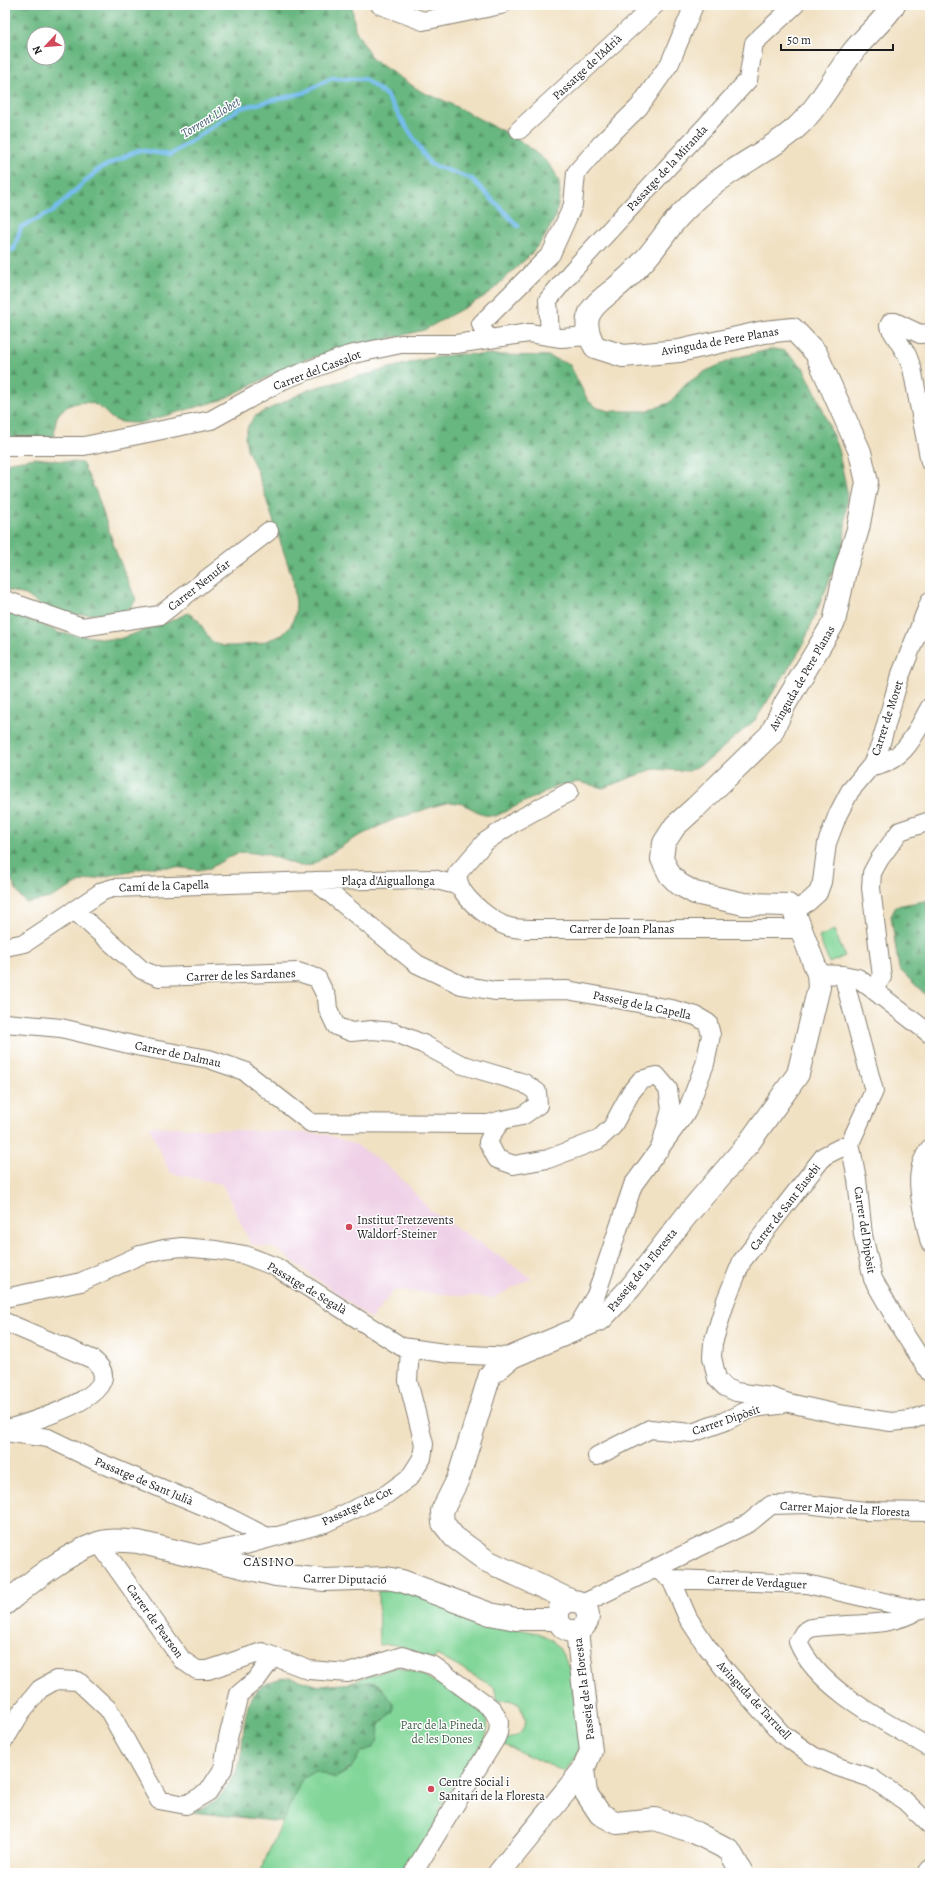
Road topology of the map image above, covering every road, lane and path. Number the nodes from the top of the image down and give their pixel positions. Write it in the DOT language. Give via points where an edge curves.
graph roads {
  1 [pos="380,5"];
  2 [pos="501,5"];
  3 [pos="655,5"];
  4 [pos="694,5"];
  5 [pos="796,5"];
  6 [pos="894,5"];
  7 [pos="519,130"];
  8 [pos="930,333"];
  9 [pos="550,336"];
  10 [pos="589,336"];
  11 [pos="487,339"];
  12 [pos="5,446"];
  13 [pos="930,462"];
  14 [pos="270,531"];
  15 [pos="5,600"];
  16 [pos="930,601"];
  17 [pos="930,707"];
  18 [pos="870,766"];
  19 [pos="569,792"];
  20 [pos="930,821"];
  21 [pos="315,881"];
  22 [pos="460,886"];
  23 [pos="74,910"];
  24 [pos="797,920"];
  25 [pos="5,947"];
  26 [pos="818,974"];
  27 [pos="842,975"];
  28 [pos="873,990"];
  29 [pos="5,1024"];
  30 [pos="930,1034"];
  31 [pos="502,1120"];
  32 [pos="850,1143"];
  33 [pos="930,1148"];
  34 [pos="660,1149"];
  35 [pos="930,1243"];
  36 [pos="5,1298"];
  37 [pos="5,1322"];
  38 [pos="575,1331"];
  39 [pos="410,1349"];
  40 [pos="512,1357"];
  41 [pos="930,1373"];
  42 [pos="789,1403"];
  43 [pos="930,1413"];
  44 [pos="5,1431"];
  45 [pos="597,1456"];
  46 [pos="930,1512"];
  47 [pos="282,1535"];
  48 [pos="99,1543"];
  49 [pos="194,1555"];
  50 [pos="663,1574"];
  51 [pos="577,1603"];
  52 [pos="5,1604"];
  53 [pos="921,1614"];
  54 [pos="558,1618"];
  55 [pos="577,1631"];
  56 [pos="273,1657"];
  57 [pos="5,1738"];
  58 [pos="930,1748"];
  59 [pos="583,1770"];
  60 [pos="930,1825"];
  61 [pos="930,1869"];
  62 [pos="412,1873"];
  63 [pos="499,1873"];
  64 [pos="742,1873"];
  65 [pos="927,1873"];
  1 -- 2 [label="street" via="423,21"];
  3 -- 7 [label="street, Passatge de l'Adrià"];
  4 -- 11 [label="street" via="670,63 639,106 576,173 573,205 551,254 481,324"];
  5 -- 9 [label="street, Passatge de la Miranda" via="754,43 748,80 548,300"];
  6 -- 10 [label="street" via="863,39 813,110 800,124 702,193 669,228 654,251 639,267 598,301 587,320"];
  8 -- 13 [label="street" via="920,334 895,322 890,322 889,326 912,368"];
  9 -- 10 [label="street, Carrer del Cassalot"];
  9 -- 11 [label="street, Carrer del Cassalot" via="529,332"];
  10 -- 24 [label="street, Avinguda de Pere Planas" via="595,346 623,356 679,351 764,332 793,329 816,353 860,452 867,482 858,529 845,571 834,622 785,704 771,734 675,826 664,843 662,859 670,875 679,884 695,893 744,904 788,905"];
  11 -- 12 [label="street, Carrer del Cassalot" via="456,344 401,344 349,355 283,380 211,420 84,446"];
  14 -- 15 [label="street, Carrer Nenufar" via="160,615 82,627"];
  16 -- 18 [label="street, Carrer de Moret" via="899,679 880,746"];
  17 -- 18 [label="street" via="908,747 884,764"];
  18 -- 24 [label="street, Carrer de Moret" via="850,791 838,814 828,843 818,893 808,902"];
  19 -- 22 [label="street" via="516,821 485,842 457,874"];
  20 -- 28 [label="street" via="900,831 872,873 871,888 882,977"];
  21 -- 22 [label="street, Plaça d'Aiguallonga" via="433,879"];
  21 -- 23 [label="street, Camí de la Capella" via="113,888 103,891"];
  21 -- 34 [label="street, Passeig de la Capella" via="417,964 461,986 495,991 567,990 672,1009 696,1016 708,1023 711,1035 702,1071 687,1111"];
  22 -- 24 [label="street, Carrer de Joan Planas" via="479,909 508,927 531,929"];
  23 -- 25 [label="street, Camí de la Capella" via="25,943"];
  23 -- 31 [label="street, Carrer de les Sardanes" via="142,970 159,977 298,972 317,978 336,1026 351,1032 394,1032 460,1064 524,1083 537,1092 538,1105 522,1116"];
  24 -- 26 [label="street"];
  26 -- 27 [label="street"];
  26 -- 38 [label="street, Passeig de la Floresta" via="818,987 798,1074 785,1095 631,1287 601,1319"];
  27 -- 28 [label="street" via="858,978"];
  27 -- 32 [label="street" via="874,1091"];
  28 -- 30 [label="street"];
  29 -- 31 [label="street, Carrer de Dalmau" via="61,1028 141,1047 209,1058 244,1070 311,1123 488,1124"];
  31 -- 34 [label="street" via="488,1142 497,1159 514,1165 548,1159 598,1140 612,1127 631,1092 641,1080 657,1076 668,1089 672,1110"];
  32 -- 41 [label="street, Carrer del Dipòsit" via="871,1274 878,1291"];
  32 -- 42 [label="street, Carrer de Sant Eusebi" via="824,1156 742,1261 726,1300 713,1343 712,1357 717,1379 724,1387"];
  33 -- 35 [label="street" via="919,1172 925,1225"];
  34 -- 38 [label="street, Passeig de la Capella" via="633,1185 596,1296"];
  36 -- 39 [label="street, Passatge de Segalà" via="81,1282 140,1255 164,1249 182,1247 216,1250 245,1255 276,1267 402,1347"];
  37 -- 44 [label="street" via="92,1359 100,1365 103,1378 90,1396 81,1402"];
  38 -- 40 [label="street, Passeig de la Floresta"];
  39 -- 40 [label="street, Passatge de Segalà"];
  39 -- 47 [label="street, Passatge de Cot" via="408,1381 424,1444 422,1458 410,1477 387,1494 325,1523"];
  40 -- 51 [label="street, Passeig de la Floresta" via="490,1375 458,1479 442,1511 443,1523 454,1537 487,1560"];
  42 -- 43 [label="street" via="891,1422 911,1420"];
  42 -- 45 [label="street, Carrer Dipòsit" via="753,1408 692,1433 650,1429"];
  44 -- 47 [label="street, Passatge de Sant Julià" via="48,1438 267,1536"];
  46 -- 50 [label="street, Carrer Major de la Floresta" via="865,1511 806,1504 771,1505 749,1524"];
  47 -- 49 [label="street, Passatge de Cot"];
  48 -- 49 [label="street, Carrer Diputació" via="121,1540 138,1542"];
  48 -- 52 [label="street, Carrer Diputació" via="52,1568"];
  48 -- 56 [label="street, Carrer de Pearson" via="182,1660 197,1670 208,1670 262,1652"];
  49 -- 54 [label="street, Carrer Diputació" via="276,1575 300,1578 386,1578 419,1586 469,1608 490,1614 516,1619"];
  50 -- 51 [label="street, Carrer Major de la Floresta"];
  50 -- 53 [label="street, Carrer de Verdaguer" via="807,1584"];
  50 -- 60 [label="street, Avinguda de Tarruell" via="705,1644 782,1734 813,1756 871,1778 905,1801"];
  51 -- 54 [label="street" via="561,1606"];
  51 -- 55 [label="street" via="587,1611 588,1618 584,1626"];
  53 -- 58 [label="street" via="864,1624 811,1628 804,1632 798,1642 812,1666 848,1698"];
  54 -- 55 [label="street" via="564,1629"];
  55 -- 59 [label="street, Passeig de la Floresta" via="591,1751"];
  56 -- 57 [label="street" via="239,1694 223,1769 208,1792 186,1805 159,1800 108,1709 78,1681 56,1680 40,1689"];
  56 -- 62 [label="street, Carrer de Pearson" via="309,1670 348,1673 402,1656 434,1666 493,1710 499,1722 496,1738"];
  59 -- 63 [label="street"];
  59 -- 64 [label="street" via="586,1793 600,1814 616,1823 656,1819 696,1833 729,1850"];
  61 -- 65 [label="street"];
}
